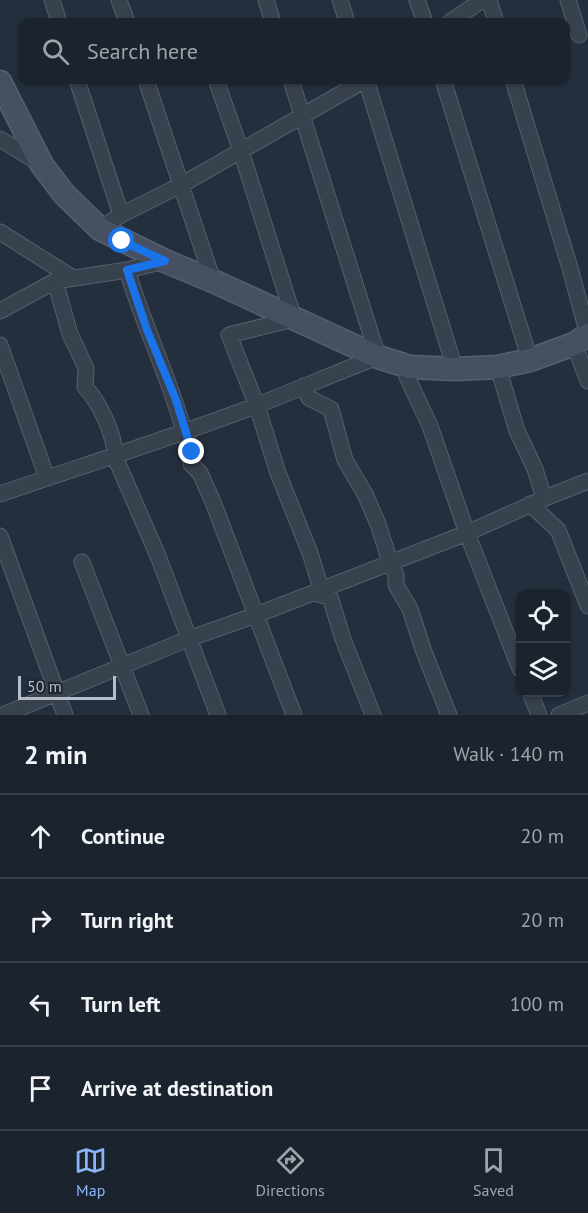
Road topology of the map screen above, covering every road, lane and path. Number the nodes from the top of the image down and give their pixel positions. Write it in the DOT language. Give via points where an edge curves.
graph roads {
  1 [pos="52,0"];
  2 [pos="119,0"];
  3 [pos="266,0"];
  4 [pos="340,0"];
  5 [pos="417,0"];
  6 [pos="482,0"];
  7 [pos="489,0"];
  8 [pos="568,0"];
  9 [pos="58,18"];
  10 [pos="126,18"];
  11 [pos="272,18"];
  12 [pos="346,18"];
  13 [pos="424,18"];
  14 [pos="456,18"];
  15 [pos="495,18"];
  16 [pos="579,35"];
  17 [pos="0,82"];
  18 [pos="78,84"];
  19 [pos="147,84"];
  20 [pos="217,84"];
  21 [pos="292,84"];
  22 [pos="358,84"];
  23 [pos="366,84"];
  24 [pos="444,84"];
  25 [pos="514,84"];
  26 [pos="303,116"];
  27 [pos="0,139"];
  28 [pos="241,151"];
  29 [pos="42,165"];
  30 [pos="181,185"];
  31 [pos="120,215"];
  32 [pos="100,229"];
  33 [pos="0,232"];
  34 [pos="165,261"];
  35 [pos="127,270"];
  36 [pos="74,278"];
  37 [pos="54,281"];
  38 [pos="213,281"];
  39 [pos="0,311"];
  40 [pos="294,319"];
  41 [pos="583,338"];
  42 [pos="0,345"];
  43 [pos="378,357"];
  44 [pos="530,360"];
  45 [pos="410,367"];
  46 [pos="498,367"];
  47 [pos="455,369"];
  48 [pos="588,381"];
  49 [pos="303,386"];
  50 [pos="256,406"];
  51 [pos="184,432"];
  52 [pos="115,457"];
  53 [pos="47,478"];
  54 [pos="588,481"];
  55 [pos="0,494"];
  56 [pos="537,501"];
  57 [pos="466,533"];
  58 [pos="0,536"];
  59 [pos="81,562"];
  60 [pos="390,562"];
  61 [pos="321,588"];
  62 [pos="588,606"];
  63 [pos="256,615"];
  64 [pos="188,639"];
  65 [pos="516,659"];
  66 [pos="123,667"];
  67 [pos="57,694"];
  68 [pos="532,697"];
  69 [pos="588,703"];
  70 [pos="3,715"];
  71 [pos="65,715"];
  72 [pos="141,715"];
  73 [pos="218,715"];
  74 [pos="294,715"];
  75 [pos="373,715"];
  76 [pos="449,715"];
  77 [pos="539,715"];
  78 [pos="559,715"];
  1 -- 9 [label="street"];
  2 -- 10 [label="street"];
  3 -- 11 [label="street"];
  4 -- 12 [label="street"];
  5 -- 13 [label="street"];
  6 -- 14 [label="street"];
  7 -- 15 [label="street"];
  8 -- 16 [label="street"];
  17 -- 29 [label="street"];
  18 -- 31 [label="street"];
  19 -- 30 [label="street"];
  20 -- 28 [label="street"];
  21 -- 26 [label="street"];
  22 -- 26 [label="street"];
  23 -- 47 [label="street"];
  24 -- 44 [label="street"];
  25 -- 41 [label="street" via="570,268"];
  26 -- 28 [label="street"];
  26 -- 43 [label="street"];
  27 -- 29 [label="street"];
  28 -- 30 [label="street"];
  28 -- 40 [label="street"];
  29 -- 32 [label="street" via="64,194"];
  30 -- 31 [label="street"];
  30 -- 38 [label="street"];
  31 -- 32 [label="street"];
  32 -- 34 [label="street"];
  33 -- 36 [label="street"];
  34 -- 35 [label="street"];
  34 -- 38 [label="street"];
  35 -- 36 [label="street"];
  35 -- 51 [label="street" via="176,400"];
  36 -- 37 [label="street"];
  37 -- 39 [label="street"];
  37 -- 52 [label="street" via="70,334 86,368 85,387 96,399 115,446"];
  38 -- 40 [label="street"];
  40 -- 43 [label="street"];
  40 -- 50 [label="street" via="229,335"];
  41 -- 44 [label="street"];
  41 -- 48 [label="street"];
  42 -- 53 [label="street"];
  43 -- 45 [label="street"];
  43 -- 49 [label="street"];
  44 -- 46 [label="street"];
  45 -- 47 [label="street"];
  45 -- 57 [label="street" via="407,377 430,426"];
  46 -- 47 [label="street"];
  46 -- 56 [label="street" via="517,431 535,469"];
  49 -- 50 [label="street"];
  49 -- 60 [label="street" via="309,398 331,409 345,460 365,494"];
  50 -- 51 [label="street"];
  50 -- 61 [label="street"];
  51 -- 52 [label="street"];
  51 -- 63 [label="street" via="192,452 191,464 213,502"];
  52 -- 53 [label="street"];
  52 -- 64 [label="street" via="158,556"];
  53 -- 55 [label="street"];
  54 -- 56 [label="street"];
  56 -- 57 [label="street"];
  56 -- 62 [label="street" via="558,530"];
  57 -- 60 [label="street"];
  57 -- 65 [label="street"];
  58 -- 67 [label="street"];
  59 -- 66 [label="street"];
  60 -- 61 [label="street"];
  60 -- 76 [label="street"];
  61 -- 63 [label="street"];
  61 -- 75 [label="street" via="320,596 330,597"];
  63 -- 64 [label="street"];
  63 -- 74 [label="street"];
  64 -- 66 [label="street"];
  64 -- 73 [label="street"];
  66 -- 67 [label="street"];
  66 -- 72 [label="street"];
  67 -- 70 [label="street"];
  67 -- 71 [label="street"];
  68 -- 77 [label="street"];
  69 -- 78 [label="street"];
}
